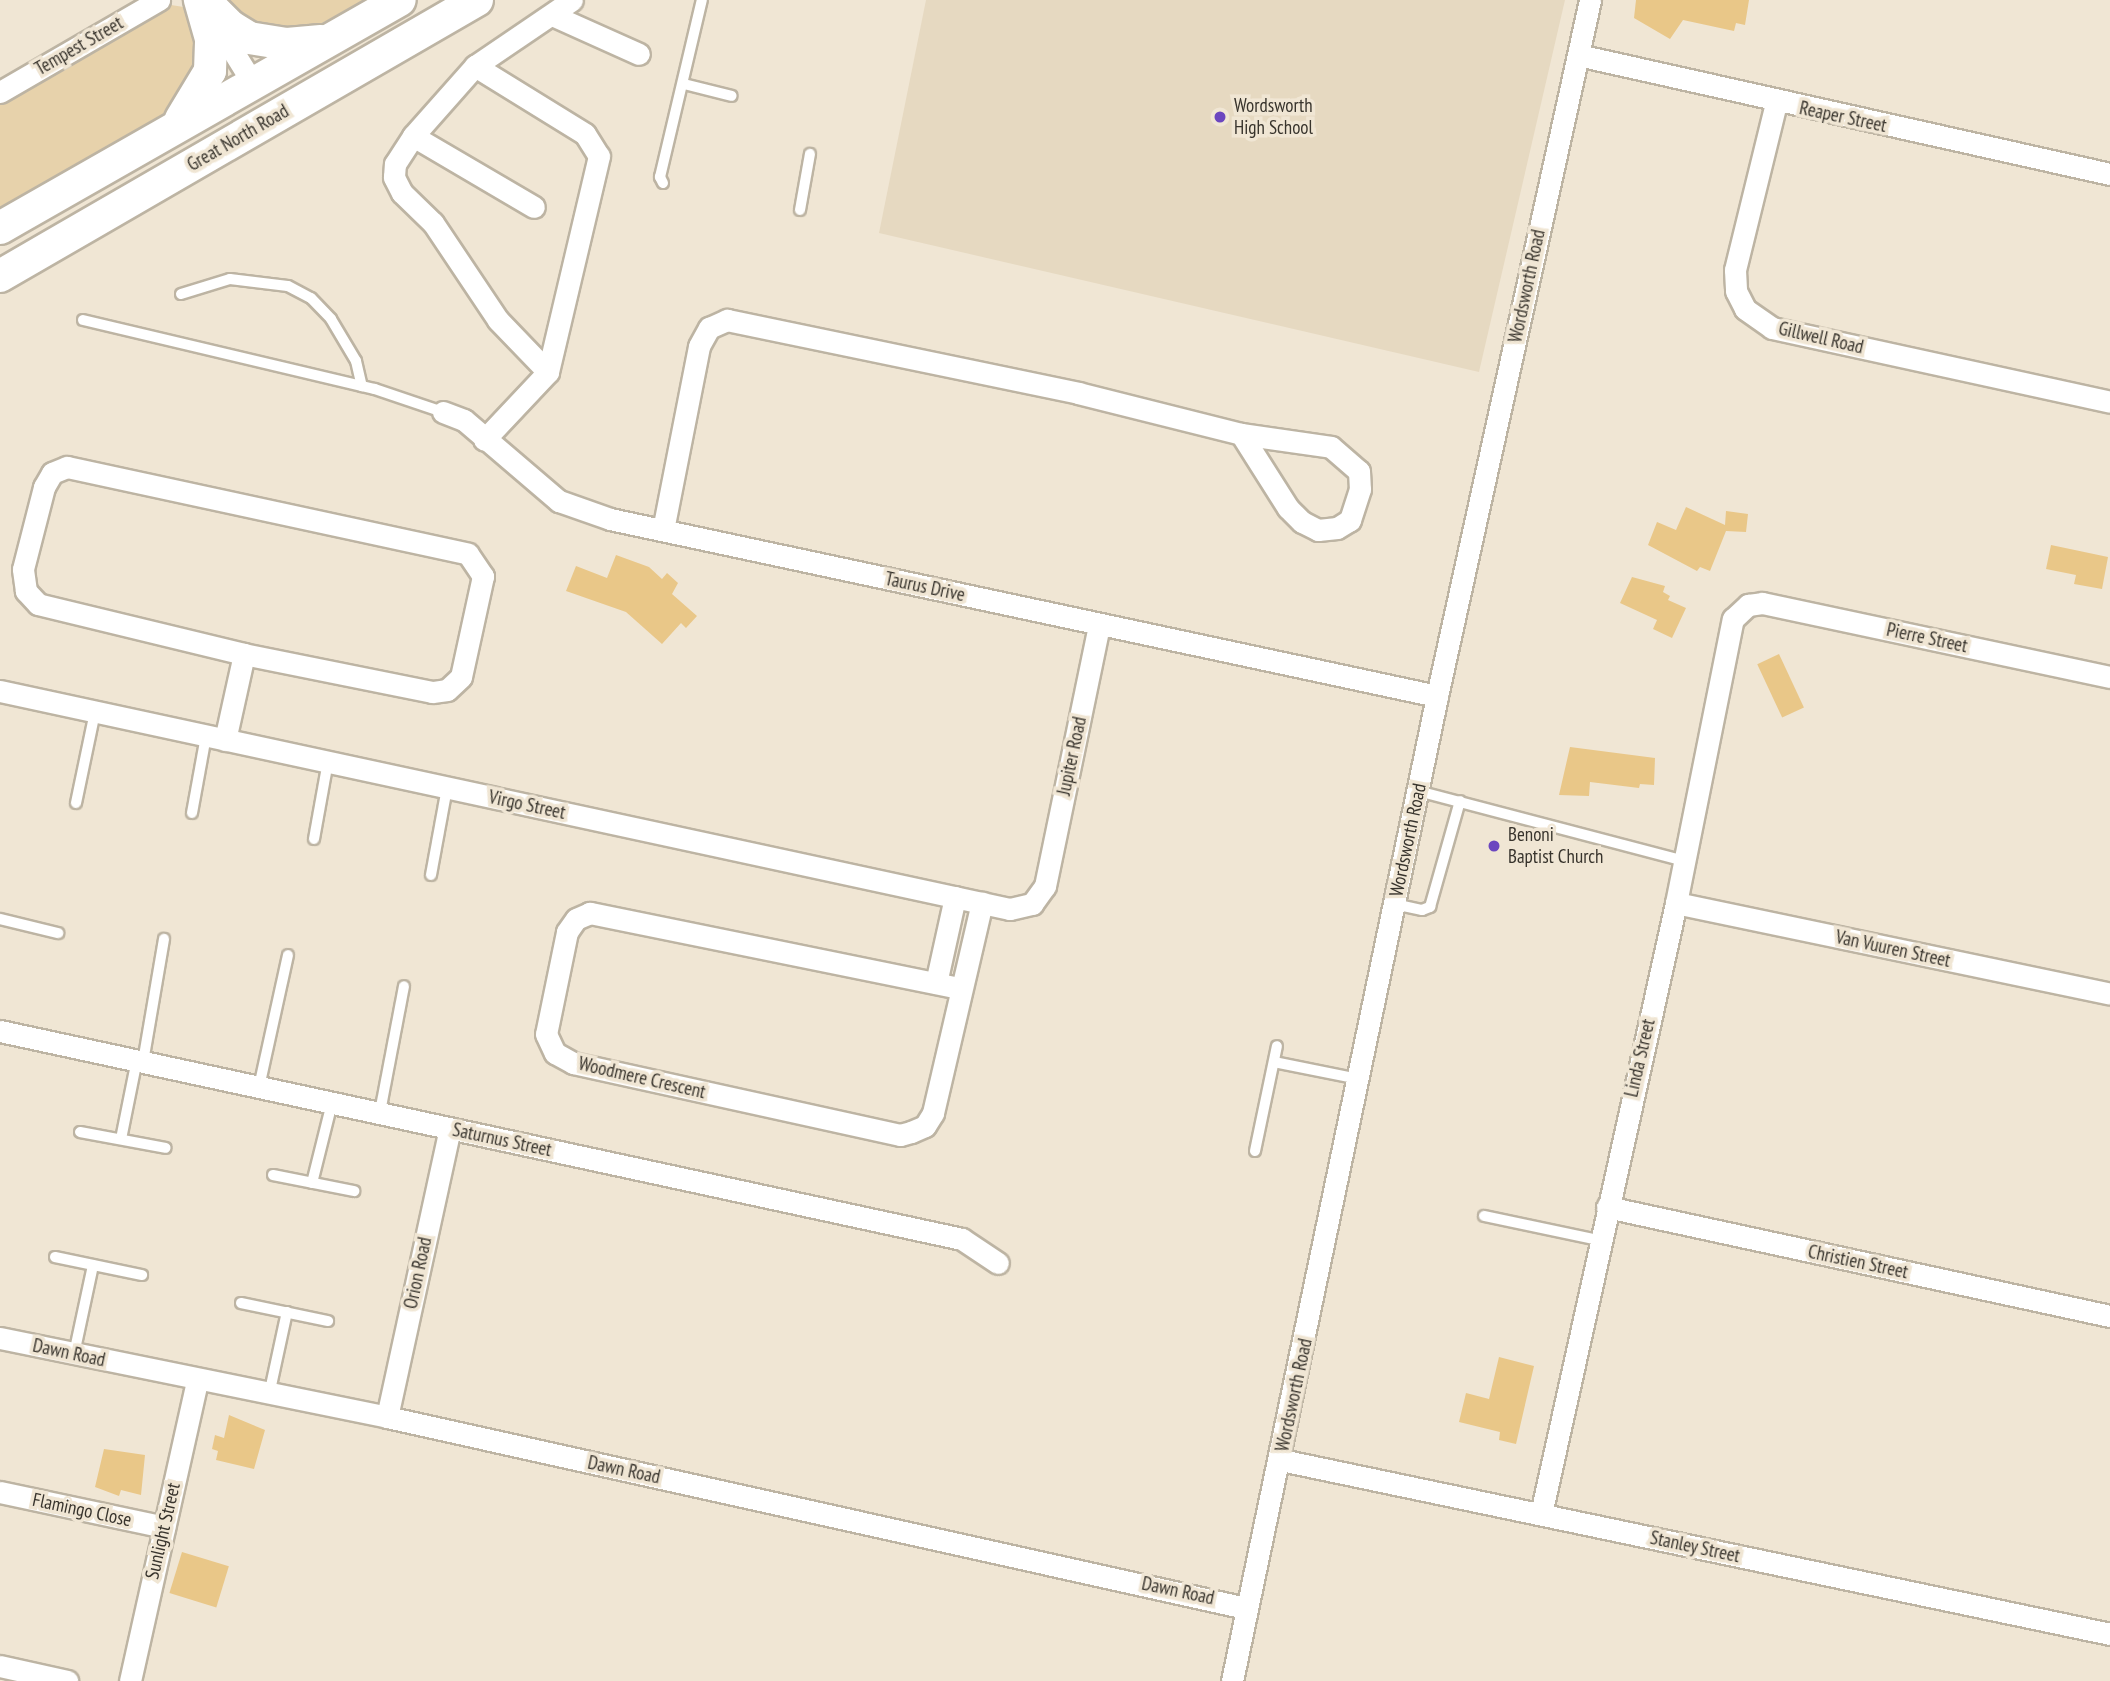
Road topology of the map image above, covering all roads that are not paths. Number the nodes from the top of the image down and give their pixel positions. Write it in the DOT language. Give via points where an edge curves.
graph roads {
  1 [pos="159,0"];
  2 [pos="202,0"];
  3 [pos="399,0"];
  4 [pos="572,0"];
  5 [pos="702,0"];
  6 [pos="1590,0"];
  7 [pos="474,1"];
  8 [pos="552,15"];
  9 [pos="329,40"];
  10 [pos="390,48"];
  11 [pos="639,54"];
  12 [pos="1578,55"];
  13 [pos="475,66"];
  14 [pos="252,82"];
  15 [pos="684,83"];
  16 [pos="0,92"];
  17 [pos="732,96"];
  18 [pos="1776,103"];
  19 [pos="170,130"];
  20 [pos="413,136"];
  21 [pos="211,154"];
  22 [pos="810,154"];
  23 [pos="2110,174"];
  24 [pos="663,183"];
  25 [pos="534,206"];
  26 [pos="800,210"];
  27 [pos="0,228"];
  28 [pos="0,276"];
  29 [pos="181,294"];
  30 [pos="83,320"];
  31 [pos="548,372"];
  32 [pos="362,386"];
  33 [pos="2110,402"];
  34 [pos="443,412"];
  35 [pos="1241,433"];
  36 [pos="484,440"];
  37 [pos="663,530"];
  38 [pos="1745,607"];
  39 [pos="1099,625"];
  40 [pos="244,654"];
  41 [pos="2110,677"];
  42 [pos="0,691"];
  43 [pos="1437,696"];
  44 [pos="95,712"];
  45 [pos="215,738"];
  46 [pos="328,761"];
  47 [pos="447,788"];
  48 [pos="1418,791"];
  49 [pos="1460,801"];
  50 [pos="76,803"];
  51 [pos="192,813"];
  52 [pos="314,839"];
  53 [pos="1684,860"];
  54 [pos="431,875"];
  55 [pos="1045,887"];
  56 [pos="955,897"];
  57 [pos="982,903"];
  58 [pos="1676,903"];
  59 [pos="1394,904"];
  60 [pos="0,919"];
  61 [pos="58,933"];
  62 [pos="164,939"];
  63 [pos="288,954"];
  64 [pos="936,983"];
  65 [pos="404,986"];
  66 [pos="959,988"];
  67 [pos="2110,994"];
  68 [pos="0,1031"];
  69 [pos="1277,1046"];
  70 [pos="140,1061"];
  71 [pos="1274,1062"];
  72 [pos="1359,1079"];
  73 [pos="259,1087"];
  74 [pos="332,1103"];
  75 [pos="380,1112"];
  76 [pos="450,1129"];
  77 [pos="80,1132"];
  78 [pos="121,1139"];
  79 [pos="166,1148"];
  80 [pos="1255,1151"];
  81 [pos="273,1175"];
  82 [pos="312,1183"];
  83 [pos="354,1191"];
  84 [pos="1607,1207"];
  85 [pos="1484,1216"];
  86 [pos="1598,1240"];
  87 [pos="55,1257"];
  88 [pos="998,1263"];
  89 [pos="93,1265"];
  90 [pos="142,1275"];
  91 [pos="241,1303"];
  92 [pos="287,1312"];
  93 [pos="2110,1316"];
  94 [pos="328,1321"];
  95 [pos="0,1338"];
  96 [pos="74,1354"];
  97 [pos="197,1381"];
  98 [pos="269,1395"];
  99 [pos="387,1417"];
  100 [pos="1281,1460"];
  101 [pos="0,1492"];
  102 [pos="1541,1514"];
  103 [pos="164,1527"];
  104 [pos="1246,1608"];
  105 [pos="2110,1634"];
  106 [pos="0,1666"];
  107 [pos="66,1681"];
  108 [pos="130,1681"];
  109 [pos="1232,1681"];
  1 -- 16 [label="street, Tempest Street"];
  2 -- 9 [label="main road" via="249,38 287,44"];
  2 -- 14 [label="street"];
  2 -- 19 [label="main road" via="211,39 210,71 194,104"];
  3 -- 9 [label="main road"];
  4 -- 8 [label="street"];
  5 -- 15 [label="lane"];
  6 -- 12 [label="street, Wordsworth Road"];
  7 -- 10 [label="main road, Great North Road"];
  8 -- 11 [label="street"];
  8 -- 13 [label="street"];
  9 -- 14 [label="main road"];
  10 -- 14 [label="main road" via="353,58 281,89 262,89"];
  10 -- 21 [label="main road, Great North Road"];
  12 -- 18 [label="street, Reaper Street"];
  12 -- 43 [label="street, Wordsworth Road"];
  13 -- 20 [label="street"];
  13 -- 31 [label="street" via="585,134 598,152"];
  14 -- 19 [label="main road"];
  14 -- 21 [label="main road" via="241,120"];
  15 -- 17 [label="lane"];
  15 -- 24 [label="lane" via="660,177"];
  18 -- 23 [label="street, Reaper Street"];
  18 -- 33 [label="street, Gillwell Road" via="1735,270 1736,291 1751,315 1772,328"];
  19 -- 27 [label="main road"];
  20 -- 25 [label="street"];
  20 -- 31 [label="street" via="395,164 396,184 433,223 498,320"];
  21 -- 28 [label="main road, Great North Road"];
  22 -- 26 [label="lane"];
  29 -- 32 [label="lane" via="230,279 288,286 312,298 331,319 356,362"];
  30 -- 32 [label="lane"];
  31 -- 36 [label="street"];
  32 -- 34 [label="lane"];
  34 -- 36 [label="street, Taurus Drive" via="464,420"];
  35 -- 35 [label="street" via="1331,447 1348,458 1359,471 1350,520 1337,528 1318,530 1302,522 1288,508"];
  35 -- 37 [label="street" via="1078,393 727,320 709,328 699,346"];
  36 -- 37 [label="street, Taurus Drive" via="559,502"];
  37 -- 39 [label="street, Taurus Drive"];
  38 -- 41 [label="street, Pierre Street" via="1762,603"];
  38 -- 53 [label="street, Linda Street" via="1728,632"];
  39 -- 43 [label="street, Taurus Drive"];
  39 -- 55 [label="street, Jupiter Road"];
  40 -- 40 [label="street" via="432,692 447,690 461,677 482,572 468,554 67,467 52,473 44,487 23,569 31,599 47,607"];
  40 -- 45 [label="street"];
  42 -- 44 [label="street, Virgo Street"];
  43 -- 48 [label="street, Wordsworth Road"];
  44 -- 45 [label="street, Virgo Street"];
  44 -- 50 [label="lane"];
  45 -- 46 [label="street, Virgo Street"];
  45 -- 51 [label="lane"];
  46 -- 47 [label="street, Virgo Street"];
  46 -- 52 [label="lane"];
  47 -- 54 [label="lane"];
  47 -- 56 [label="street, Virgo Street"];
  48 -- 49 [label="lane"];
  48 -- 59 [label="street, Wordsworth Road"];
  49 -- 53 [label="lane"];
  49 -- 59 [label="lane" via="1430,907 1422,910"];
  53 -- 58 [label="street, Linda Street"];
  55 -- 57 [label="street, Virgo Street" via="1023,907"];
  56 -- 57 [label="street, Virgo Street"];
  56 -- 64 [label="street"];
  57 -- 66 [label="street, Woodmere Crescent"];
  58 -- 67 [label="street, Van Vuuren Street"];
  58 -- 84 [label="street, Linda Street"];
  59 -- 72 [label="street, Wordsworth Road"];
  60 -- 61 [label="lane"];
  62 -- 70 [label="lane"];
  63 -- 73 [label="lane"];
  64 -- 66 [label="street, Woodmere Crescent"];
  64 -- 66 [label="street, Woodmere Crescent" via="590,913 576,919 567,932 546,1034 555,1053 573,1063 900,1135 925,1126 933,1113"];
  65 -- 75 [label="lane"];
  68 -- 70 [label="street, Saturnus Street"];
  69 -- 71 [label="lane"];
  70 -- 73 [label="street, Saturnus Street"];
  70 -- 78 [label="lane"];
  71 -- 72 [label="lane"];
  71 -- 80 [label="lane"];
  72 -- 100 [label="street, Wordsworth Road"];
  73 -- 74 [label="street, Saturnus Street"];
  74 -- 75 [label="street, Saturnus Street"];
  74 -- 82 [label="lane"];
  75 -- 76 [label="street, Saturnus Street"];
  76 -- 88 [label="street, Saturnus Street" via="962,1239"];
  76 -- 99 [label="street, Orion Road"];
  77 -- 78 [label="lane"];
  78 -- 79 [label="lane"];
  81 -- 82 [label="lane"];
  82 -- 83 [label="lane"];
  84 -- 86 [label="street, Linda Street"];
  84 -- 93 [label="street, Christien Street"];
  85 -- 86 [label="lane"];
  86 -- 102 [label="street, Linda Street"];
  87 -- 89 [label="lane"];
  89 -- 90 [label="lane"];
  89 -- 96 [label="lane"];
  91 -- 92 [label="lane"];
  92 -- 94 [label="lane"];
  92 -- 98 [label="lane"];
  95 -- 96 [label="street, Dawn Road"];
  96 -- 97 [label="street, Dawn Road"];
  97 -- 98 [label="street, Dawn Road"];
  97 -- 103 [label="street, Sunlight Street"];
  98 -- 99 [label="street, Dawn Road"];
  99 -- 104 [label="street, Dawn Road"];
  100 -- 102 [label="street, Stanley Street"];
  100 -- 104 [label="street, Wordsworth Road"];
  101 -- 103 [label="street, Flamingo Close"];
  102 -- 105 [label="street, Stanley Street"];
  103 -- 108 [label="street, Sunlight Street"];
  104 -- 109 [label="street, Wordsworth Road"];
  106 -- 107 [label="street"];
}
